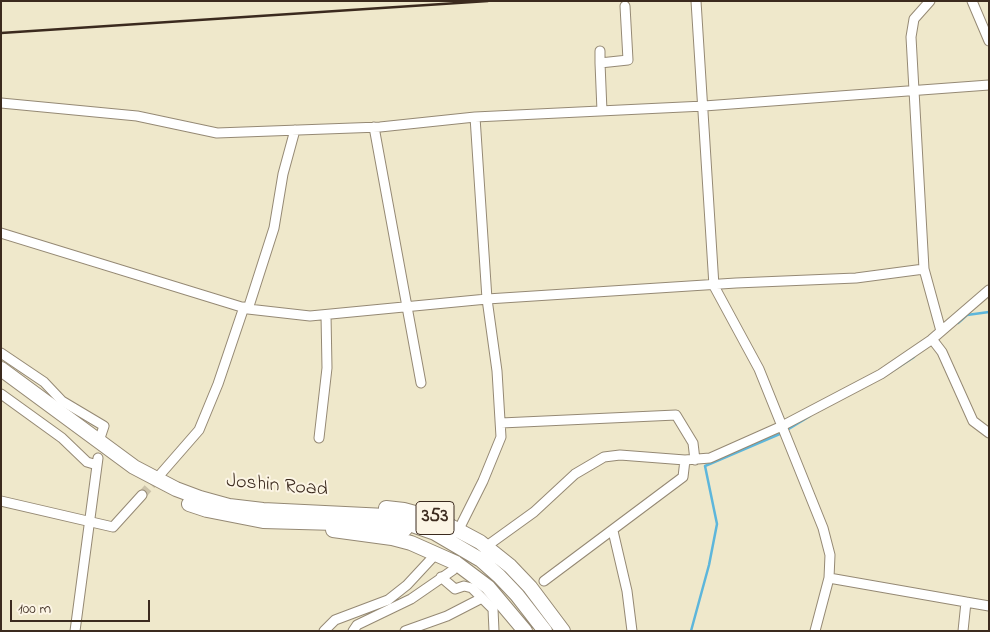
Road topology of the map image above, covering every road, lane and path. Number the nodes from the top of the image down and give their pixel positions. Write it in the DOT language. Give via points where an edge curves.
graph roads {
  1 [pos="696,1"];
  2 [pos="930,1"];
  3 [pos="972,1"];
  4 [pos="625,6"];
  5 [pos="989,42"];
  6 [pos="600,51"];
  7 [pos="600,63"];
  8 [pos="989,85"];
  9 [pos="913,91"];
  10 [pos="1,103"];
  11 [pos="704,106"];
  12 [pos="602,111"];
  13 [pos="475,117"];
  14 [pos="374,128"];
  15 [pos="295,130"];
  16 [pos="1,233"];
  17 [pos="924,269"];
  18 [pos="714,286"];
  19 [pos="989,290"];
  20 [pos="487,299"];
  21 [pos="407,306"];
  22 [pos="246,308"];
  23 [pos="326,315"];
  24 [pos="941,331"];
  25 [pos="934,342"];
  26 [pos="1,352"];
  27 [pos="1,369"];
  28 [pos="1,379"];
  29 [pos="421,383"];
  30 [pos="1,394"];
  31 [pos="501,423"];
  32 [pos="782,426"];
  33 [pos="989,433"];
  34 [pos="100,438"];
  35 [pos="319,438"];
  36 [pos="685,460"];
  37 [pos="695,460"];
  38 [pos="158,477"];
  39 [pos="142,495"];
  40 [pos="1,501"];
  41 [pos="263,515"];
  42 [pos="90,524"];
  43 [pos="460,525"];
  44 [pos="612,531"];
  45 [pos="491,543"];
  46 [pos="433,557"];
  47 [pos="453,570"];
  48 [pos="441,577"];
  49 [pos="829,578"];
  50 [pos="544,581"];
  51 [pos="482,598"];
  52 [pos="966,602"];
  53 [pos="989,606"];
  54 [pos="75,631"];
  55 [pos="324,631"];
  56 [pos="352,631"];
  57 [pos="405,631"];
  58 [pos="494,631"];
  59 [pos="525,631"];
  60 [pos="545,631"];
  61 [pos="563,631"];
  62 [pos="632,631"];
  63 [pos="815,631"];
  64 [pos="963,631"];
  1 -- 11 [label="street"];
  2 -- 9 [label="street" via="911,26"];
  3 -- 5 [label="street"];
  4 -- 7 [label="street" via="628,60"];
  6 -- 7 [label="street"];
  7 -- 12 [label="street"];
  8 -- 9 [label="street"];
  9 -- 11 [label="street"];
  9 -- 17 [label="street"];
  10 -- 15 [label="street" via="137,116 217,133"];
  11 -- 12 [label="street"];
  11 -- 18 [label="street"];
  12 -- 13 [label="street"];
  13 -- 14 [label="street"];
  13 -- 20 [label="street"];
  14 -- 15 [label="street"];
  14 -- 21 [label="street"];
  15 -- 22 [label="street" via="283,174 274,228"];
  16 -- 22 [label="street"];
  17 -- 18 [label="street" via="856,278"];
  17 -- 24 [label="street"];
  18 -- 20 [label="street"];
  18 -- 32 [label="street" via="760,369"];
  19 -- 24 [label="street"];
  20 -- 21 [label="street"];
  20 -- 31 [label="street"];
  21 -- 23 [label="street"];
  21 -- 29 [label="street"];
  22 -- 23 [label="street"];
  22 -- 38 [label="street" via="199,430"];
  23 -- 35 [label="street" via="327,368"];
  24 -- 25 [label="street"];
  25 -- 32 [label="street"];
  25 -- 33 [label="street" via="973,421"];
  26 -- 34 [label="street" via="44,382 62,401 104,426"];
  27 -- 41 [label="highway, Joshin Road / 353" via="115,455 149,476 200,498"];
  28 -- 41 [label="highway, Joshin Road / 353" via="143,482 207,510"];
  30 -- 42 [label="street" via="62,438 88,462 97,461"];
  31 -- 37 [label="street" via="676,415 693,443"];
  31 -- 43 [label="street" via="496,451"];
  32 -- 37 [label="street" via="710,458"];
  32 -- 49 [label="street" via="823,528 830,555"];
  36 -- 37 [label="street"];
  36 -- 44 [label="street" via="683,477"];
  36 -- 45 [label="street" via="620,455 592,462 534,512"];
  39 -- 42 [label="street" via="113,527"];
  40 -- 42 [label="street"];
  41 -- 59 [label="highway, 353" via="392,538 424,548 456,563 488,587"];
  41 -- 60 [label="highway, Joshin Road / 353" via="410,530 462,548 499,576"];
  41 -- 61 [label="highway, 353" via="362,506 404,510 437,519 480,542 510,566"];
  42 -- 54 [label="street"];
  44 -- 50 [label="street"];
  44 -- 62 [label="street" via="627,592"];
  46 -- 55 [label="street" via="388,600 335,620"];
  47 -- 48 [label="street"];
  48 -- 51 [label="street" via="452,588 472,588"];
  48 -- 56 [label="street" via="411,599 357,625"];
  49 -- 52 [label="street"];
  49 -- 63 [label="street"];
  51 -- 57 [label="street" via="447,616"];
  51 -- 58 [label="street" via="493,609"];
  52 -- 53 [label="street"];
  52 -- 64 [label="street"];
}
